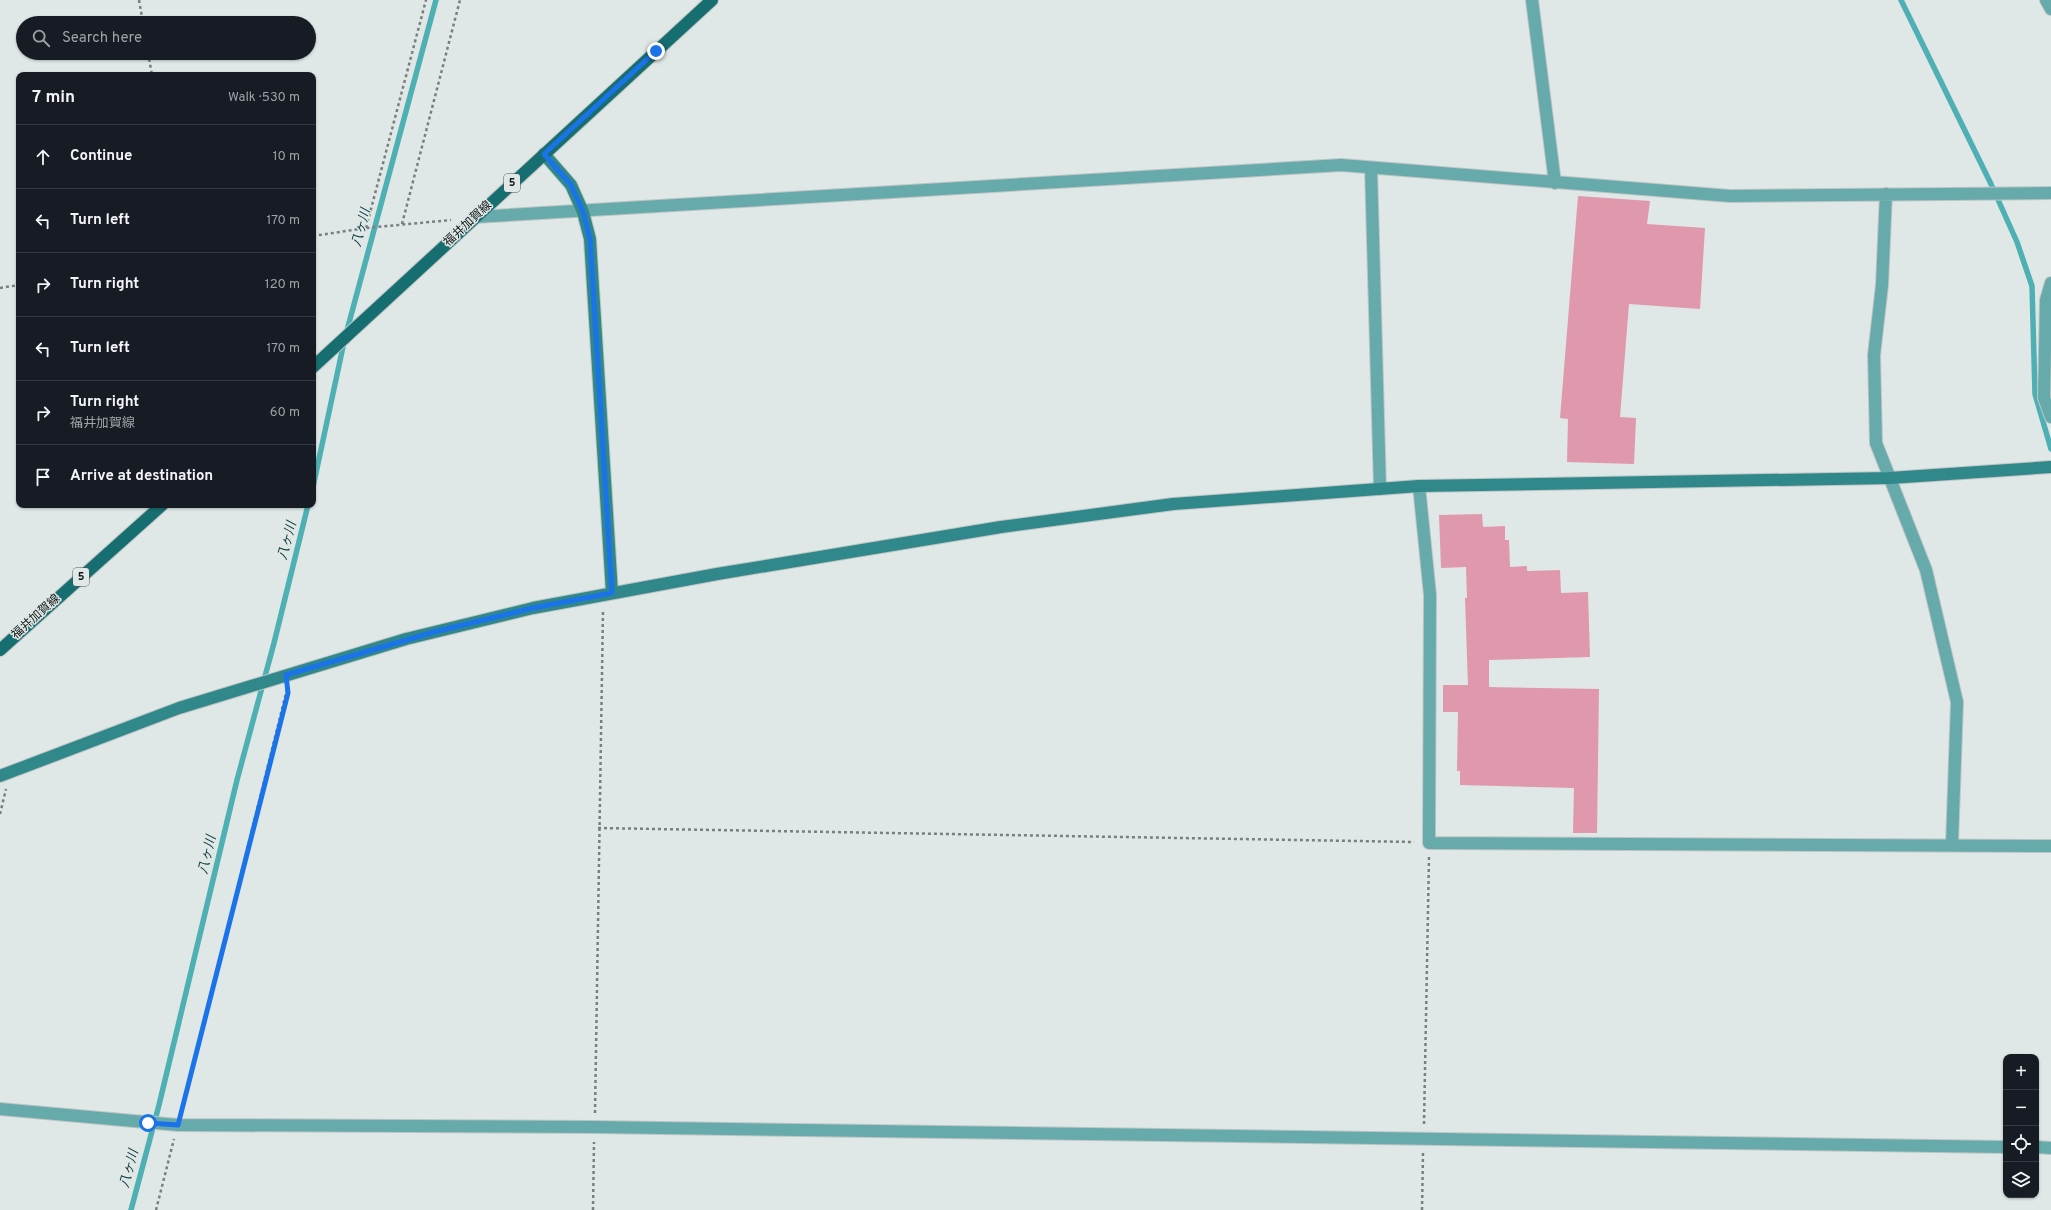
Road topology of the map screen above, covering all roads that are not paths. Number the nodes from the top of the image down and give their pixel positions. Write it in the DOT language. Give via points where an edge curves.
graph roads {
  1 [pos="712,0"];
  2 [pos="1532,0"];
  3 [pos="2046,0"];
  4 [pos="2051,9"];
  5 [pos="544,154"];
  6 [pos="1371,168"];
  7 [pos="1555,183"];
  8 [pos="2051,193"];
  9 [pos="1886,194"];
  10 [pos="583,212"];
  11 [pos="475,217"];
  12 [pos="2051,282"];
  13 [pos="316,364"];
  14 [pos="2051,417"];
  15 [pos="2051,467"];
  16 [pos="1890,478"];
  17 [pos="1419,486"];
  18 [pos="1380,489"];
  19 [pos="159,508"];
  20 [pos="608,594"];
  21 [pos="0,650"];
  22 [pos="5,774"];
  23 [pos="1952,844"];
  24 [pos="2051,846"];
  25 [pos="0,1109"];
  26 [pos="2003,1147"];
  27 [pos="2039,1147"];
  28 [pos="2051,1148"];
  1 -- 5 [label="main road, 福井加賀線 / 5"];
  2 -- 7 [label="street"];
  3 -- 4 [label="street"];
  5 -- 10 [label="street" via="571,185"];
  5 -- 11 [label="main road, 福井加賀線 / 5"];
  6 -- 7 [label="street"];
  6 -- 10 [label="street" via="1341,165"];
  6 -- 18 [label="street"];
  7 -- 9 [label="street" via="1730,196"];
  8 -- 9 [label="street"];
  9 -- 16 [label="street" via="1882,285 1874,355 1876,443"];
  10 -- 11 [label="street"];
  10 -- 20 [label="street" via="590,239"];
  11 -- 13 [label="main road, 福井加賀線 / 5"];
  12 -- 14 [label="street" via="2046,300 2044,398"];
  15 -- 16 [label="street"];
  16 -- 17 [label="street"];
  16 -- 23 [label="street" via="1926,570 1957,702"];
  17 -- 18 [label="street"];
  17 -- 23 [label="street" via="1430,595 1429,842"];
  18 -- 20 [label="street" via="1173,504 1079,516"];
  19 -- 21 [label="main road, 福井加賀線 / 5"];
  20 -- 22 [label="street" via="533,608 414,638 286,675 179,708"];
  23 -- 24 [label="street"];
  25 -- 26 [label="street" via="178,1125 594,1127"];
  27 -- 28 [label="street"];
}
